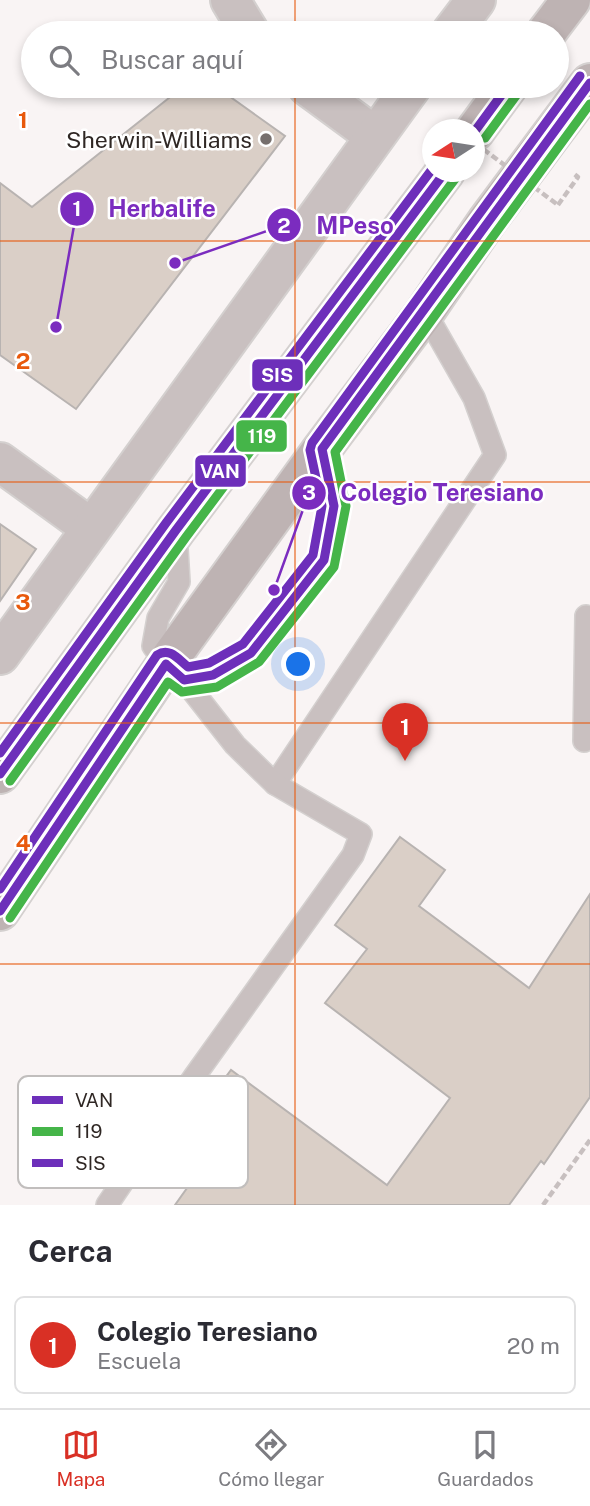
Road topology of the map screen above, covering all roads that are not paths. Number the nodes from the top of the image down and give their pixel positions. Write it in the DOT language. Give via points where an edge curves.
graph roads {
  1 [pos="230,0"];
  2 [pos="476,0"];
  3 [pos="571,0"];
  4 [pos="243,21"];
  5 [pos="460,21"];
  6 [pos="555,21"];
  7 [pos="590,83"];
  8 [pos="323,98"];
  9 [pos="403,98"];
  10 [pos="499,98"];
  11 [pos="483,119"];
  12 [pos="375,136"];
  13 [pos="437,182"];
  14 [pos="425,312"];
  15 [pos="322,449"];
  16 [pos="0,462"];
  17 [pos="91,528"];
  18 [pos="176,530"];
  19 [pos="586,616"];
  20 [pos="0,656"];
  21 [pos="175,672"];
  22 [pos="584,741"];
  23 [pos="0,774"];
  24 [pos="275,784"];
  25 [pos="0,911"];
  26 [pos="195,1076"];
  27 [pos="119,1188"];
  28 [pos="107,1205"];
  1 -- 4 [label="street"];
  2 -- 5 [label="street"];
  3 -- 6 [label="highway"];
  7 -- 14 [label="highway"];
  8 -- 12 [label="street"];
  9 -- 12 [label="street"];
  10 -- 11 [label="highway"];
  12 -- 17 [label="street"];
  13 -- 18 [label="highway"];
  14 -- 15 [label="highway"];
  14 -- 24 [label="lane" via="474,398 495,455"];
  15 -- 21 [label="highway"];
  15 -- 21 [label="lane" via="334,506 324,560 251,653 213,675"];
  16 -- 17 [label="street"];
  17 -- 20 [label="street"];
  18 -- 21 [label="lane" via="179,582 158,618 153,646"];
  18 -- 23 [label="highway"];
  19 -- 22 [label="lane"];
  21 -- 24 [label="lane" via="235,745"];
  21 -- 25 [label="highway"];
  24 -- 26 [label="lane" via="361,834 354,855"];
  27 -- 28 [label="lane"];
}
